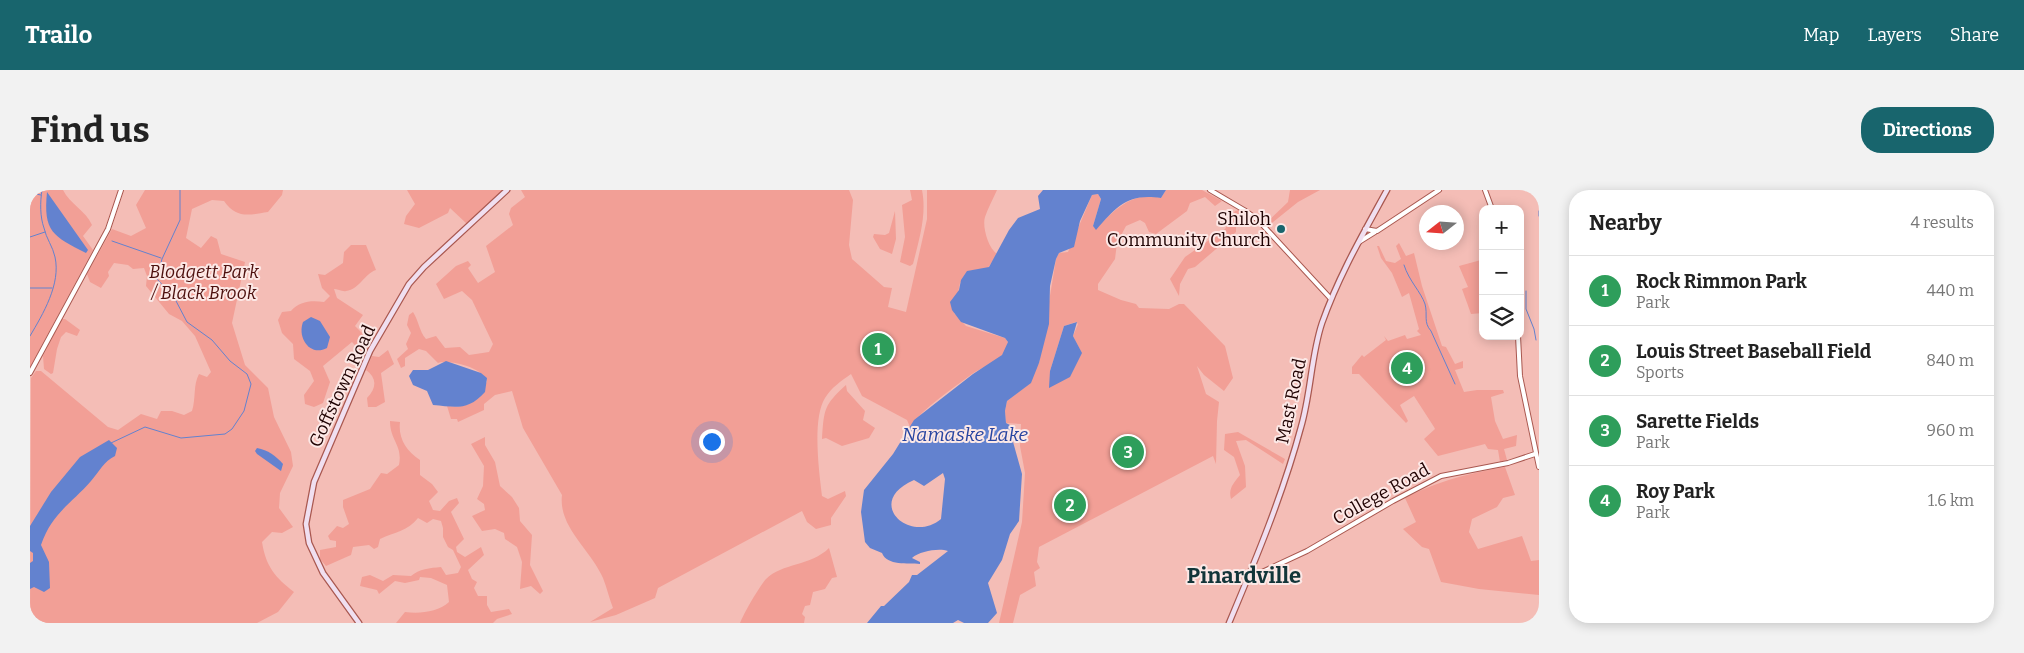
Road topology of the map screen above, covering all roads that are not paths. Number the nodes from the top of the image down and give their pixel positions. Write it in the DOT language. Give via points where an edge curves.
graph roads {
  1 [pos="121,190"];
  2 [pos="507,190"];
  3 [pos="1387,190"];
  4 [pos="1439,190"];
  5 [pos="1485,190"];
  6 [pos="1211,191"];
  7 [pos="1491,205"];
  8 [pos="1365,230"];
  9 [pos="1377,231"];
  10 [pos="1357,243"];
  11 [pos="1331,299"];
  12 [pos="1518,340"];
  13 [pos="30,373"];
  14 [pos="1535,454"];
  15 [pos="1539,467"];
  16 [pos="1247,579"];
  17 [pos="359,623"];
  18 [pos="1229,623"];
  1 -- 13 [label="street" via="108,229"];
  2 -- 17 [label="main road, Goffstown Road" via="409,284 370,351 314,482 307,516 309,543 322,573"];
  3 -- 8 [label="main road, Mast Road"];
  4 -- 9 [label="street"];
  5 -- 7 [label="street"];
  6 -- 11 [label="street" via="1258,220"];
  8 -- 9 [label="street"];
  8 -- 10 [label="main road, Mast Road"];
  9 -- 10 [label="street"];
  10 -- 11 [label="main road, Mast Road"];
  11 -- 16 [label="main road, Mast Road" via="1320,331 1295,448"];
  12 -- 14 [label="street" via="1520,376"];
  14 -- 15 [label="street"];
  14 -- 16 [label="street, College Road" via="1513,462 1438,477 1307,551"];
  16 -- 18 [label="main road, Mast Road"];
}
